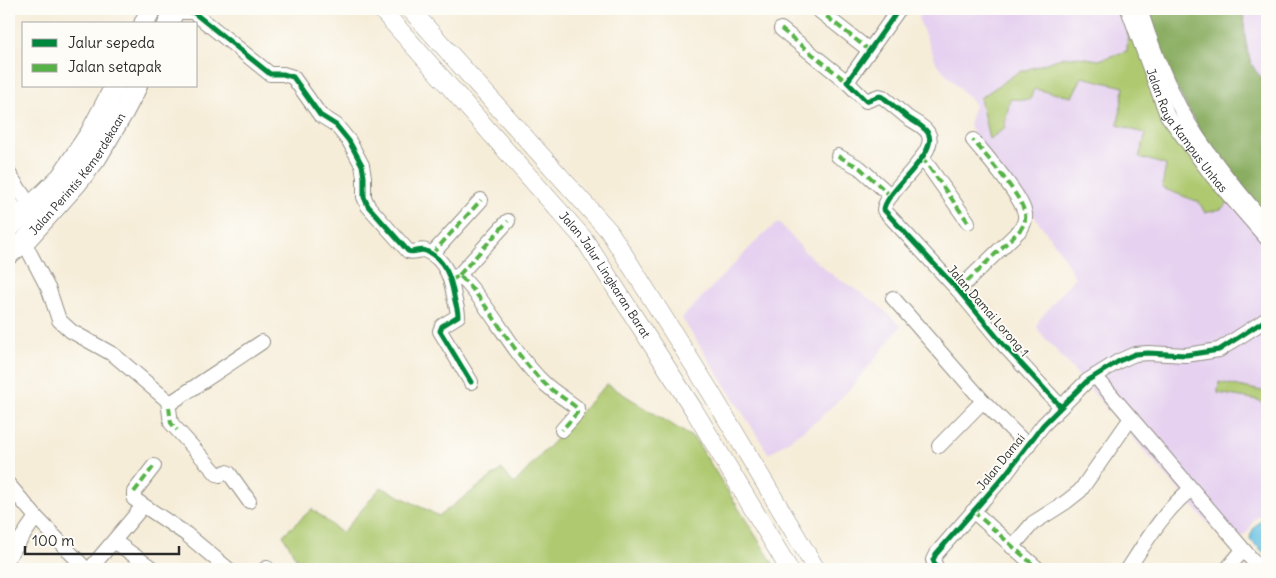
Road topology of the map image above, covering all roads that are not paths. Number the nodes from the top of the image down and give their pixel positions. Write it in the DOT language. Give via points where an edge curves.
graph roads {
  1 [pos="151,9"];
  2 [pos="381,9"];
  3 [pos="410,9"];
  4 [pos="817,9"];
  5 [pos="899,9"];
  6 [pos="1128,9"];
  7 [pos="1140,9"];
  8 [pos="172,15"];
  9 [pos="145,22"];
  10 [pos="781,29"];
  11 [pos="869,50"];
  12 [pos="847,82"];
  13 [pos="114,88"];
  14 [pos="135,88"];
  15 [pos="973,140"];
  16 [pos="838,156"];
  17 [pos="922,157"];
  18 [pos="9,174"];
  19 [pos="9,200"];
  20 [pos="481,200"];
  21 [pos="887,201"];
  22 [pos="20,218"];
  23 [pos="508,222"];
  24 [pos="968,222"];
  25 [pos="1267,225"];
  26 [pos="1267,240"];
  27 [pos="16,248"];
  28 [pos="432,254"];
  29 [pos="455,278"];
  30 [pos="958,290"];
  31 [pos="893,298"];
  32 [pos="1267,319"];
  33 [pos="262,342"];
  34 [pos="1088,380"];
  35 [pos="470,382"];
  36 [pos="983,401"];
  37 [pos="169,404"];
  38 [pos="1061,406"];
  39 [pos="1131,418"];
  40 [pos="562,430"];
  41 [pos="939,446"];
  42 [pos="1028,446"];
  43 [pos="154,466"];
  44 [pos="9,485"];
  45 [pos="1191,489"];
  46 [pos="248,501"];
  47 [pos="143,506"];
  48 [pos="973,511"];
  49 [pos="36,516"];
  50 [pos="114,541"];
  51 [pos="1012,547"];
  52 [pos="1243,550"];
  53 [pos="9,556"];
  54 [pos="1133,567"];
  55 [pos="83,568"];
  56 [pos="153,569"];
  57 [pos="228,569"];
  58 [pos="789,569"];
  59 [pos="816,569"];
  60 [pos="937,569"];
  61 [pos="1038,569"];
  62 [pos="1227,569"];
  63 [pos="1260,569"];
  1 -- 9 [label="highway"];
  2 -- 58 [label="main road, Jalan Jalur Lingkaran Barat" via="584,239 694,410"];
  3 -- 59 [label="main road, Jalan Jalur Lingkaran Barat" via="608,231 710,391"];
  4 -- 11 [label="street"];
  5 -- 11 [label="street"];
  6 -- 26 [label="street, Jalan Raya Kampus Unhas" via="1167,115 1213,177"];
  7 -- 25 [label="street, Jalan Raya Kampus Unhas" via="1148,36 1180,109 1212,157"];
  8 -- 28 [label="street" via="193,12 270,74 294,78 322,117 336,125 356,153 363,167 364,197 368,206 408,251 423,250"];
  10 -- 12 [label="street"];
  11 -- 12 [label="street"];
  12 -- 17 [label="street" via="865,101 881,96 928,131 930,143"];
  13 -- 22 [label="highway, Jalan Perintis Kemerdekaan" via="91,132 61,177"];
  14 -- 27 [label="highway, Jalan Perintis Kemerdekaan" via="97,157"];
  15 -- 30 [label="street" via="1008,185 1026,216 1021,229"];
  16 -- 21 [label="street, Jalan Damai Lorong 1" via="860,168"];
  17 -- 21 [label="street"];
  17 -- 24 [label="street"];
  18 -- 22 [label="street"];
  19 -- 22 [label="street"];
  20 -- 28 [label="street"];
  21 -- 30 [label="street, Jalan Damai Lorong 1" via="885,212"];
  23 -- 29 [label="street"];
  27 -- 37 [label="street" via="49,290 59,320 71,331 114,355"];
  28 -- 29 [label="street"];
  29 -- 35 [label="street" via="458,316 442,326 440,331"];
  29 -- 40 [label="street" via="473,290 536,375 577,408 577,413"];
  30 -- 38 [label="street, Jalan Damai Lorong 1"];
  31 -- 36 [label="street"];
  32 -- 34 [label="street, Jalan Damai" via="1219,350 1186,355 1135,354"];
  33 -- 37 [label="street"];
  34 -- 38 [label="street, Jalan Damai"];
  34 -- 39 [label="street"];
  36 -- 41 [label="street"];
  36 -- 42 [label="street"];
  37 -- 46 [label="street" via="171,423 217,474 229,473"];
  38 -- 42 [label="street, Jalan Damai"];
  39 -- 45 [label="street"];
  39 -- 51 [label="street" via="1080,491 1033,522"];
  42 -- 48 [label="street, Jalan Damai"];
  43 -- 47 [label="street" via="134,492 134,499"];
  44 -- 49 [label="street"];
  45 -- 52 [label="street"];
  45 -- 54 [label="street" via="1170,508 1150,535"];
  47 -- 50 [label="street"];
  47 -- 57 [label="street" via="186,534"];
  48 -- 51 [label="street"];
  48 -- 60 [label="street, Jalan Damai" via="936,554 933,560"];
  49 -- 53 [label="street"];
  49 -- 55 [label="street"];
  50 -- 55 [label="street"];
  50 -- 56 [label="street"];
  51 -- 61 [label="street"];
  52 -- 62 [label="street"];
  52 -- 63 [label="street"];
}
